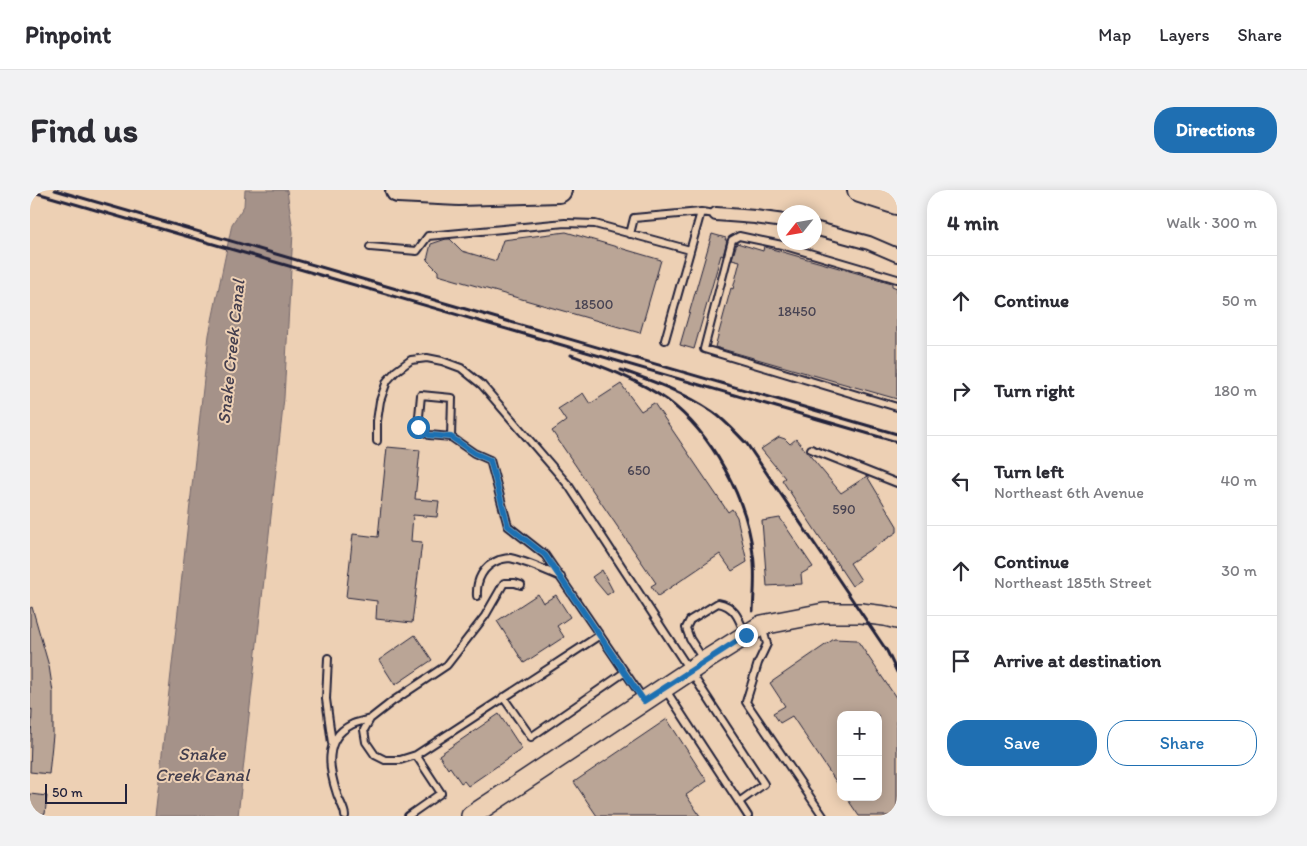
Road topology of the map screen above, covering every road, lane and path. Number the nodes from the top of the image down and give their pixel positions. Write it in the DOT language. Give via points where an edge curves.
graph roads {
  1 [pos="398,190"];
  2 [pos="559,190"];
  3 [pos="860,190"];
  4 [pos="897,202"];
  5 [pos="701,212"];
  6 [pos="716,214"];
  7 [pos="777,221"];
  8 [pos="822,230"];
  9 [pos="630,234"];
  10 [pos="370,247"];
  11 [pos="690,250"];
  12 [pos="897,255"];
  13 [pos="897,279"];
  14 [pos="665,340"];
  15 [pos="897,407"];
  16 [pos="451,437"];
  17 [pos="376,441"];
  18 [pos="812,449"];
  19 [pos="897,483"];
  20 [pos="562,578"];
  21 [pos="521,585"];
  22 [pos="477,596"];
  23 [pos="897,619"];
  24 [pos="762,625"];
  25 [pos="600,635"];
  26 [pos="746,635"];
  27 [pos="328,658"];
  28 [pos="700,664"];
  29 [pos="625,672"];
  30 [pos="664,688"];
  31 [pos="503,698"];
  32 [pos="644,701"];
  33 [pos="370,719"];
  34 [pos="332,743"];
  35 [pos="416,755"];
  36 [pos="739,802"];
  37 [pos="482,811"];
  38 [pos="345,814"];
  39 [pos="352,816"];
  40 [pos="408,816"];
  41 [pos="748,816"];
  42 [pos="823,816"];
  1 -- 2 [label="highway" via="459,193"];
  3 -- 4 [label="highway"];
  5 -- 6 [label="lane"];
  5 -- 9 [label="lane" via="634,218"];
  5 -- 11 [label="lane"];
  6 -- 7 [label="street"];
  8 -- 12 [label="street"];
  9 -- 10 [label="lane" via="596,224 565,223 428,236 417,251"];
  9 -- 11 [label="lane"];
  11 -- 14 [label="lane"];
  13 -- 15 [label="lane" via="782,245 739,236 732,240 704,350"];
  16 -- 16 [label="lane" via="452,398 421,395 418,427 429,435"];
  16 -- 20 [label="lane" via="490,460 508,526 545,555"];
  17 -- 28 [label="lane" via="380,401 387,381 402,365 427,358 461,368 482,384 569,486"];
  18 -- 19 [label="lane"];
  20 -- 22 [label="lane" via="508,558 496,561 482,572 476,588"];
  20 -- 25 [label="lane"];
  21 -- 33 [label="lane" via="504,583 485,616 447,665"];
  23 -- 24 [label="street" via="861,613 824,613"];
  24 -- 26 [label="street"];
  24 -- 42 [label="lane" via="767,644 746,702"];
  25 -- 29 [label="lane"];
  25 -- 31 [label="lane"];
  26 -- 28 [label="street"];
  26 -- 28 [label="lane" via="736,613 727,604 718,603 690,620 686,628"];
  27 -- 34 [label="lane" via="326,699"];
  28 -- 30 [label="street"];
  28 -- 36 [label="lane" via="764,784"];
  29 -- 31 [label="lane" via="531,737"];
  29 -- 32 [label="lane"];
  30 -- 32 [label="street"];
  30 -- 36 [label="lane"];
  31 -- 35 [label="lane"];
  32 -- 37 [label="street"];
  33 -- 34 [label="lane" via="350,725"];
  33 -- 35 [label="lane" via="364,730 366,742 375,755 385,760 400,760"];
  34 -- 38 [label="lane" via="333,781"];
  35 -- 40 [label="lane" via="442,793"];
  36 -- 41 [label="lane"];
  38 -- 39 [label="lane"];
}
